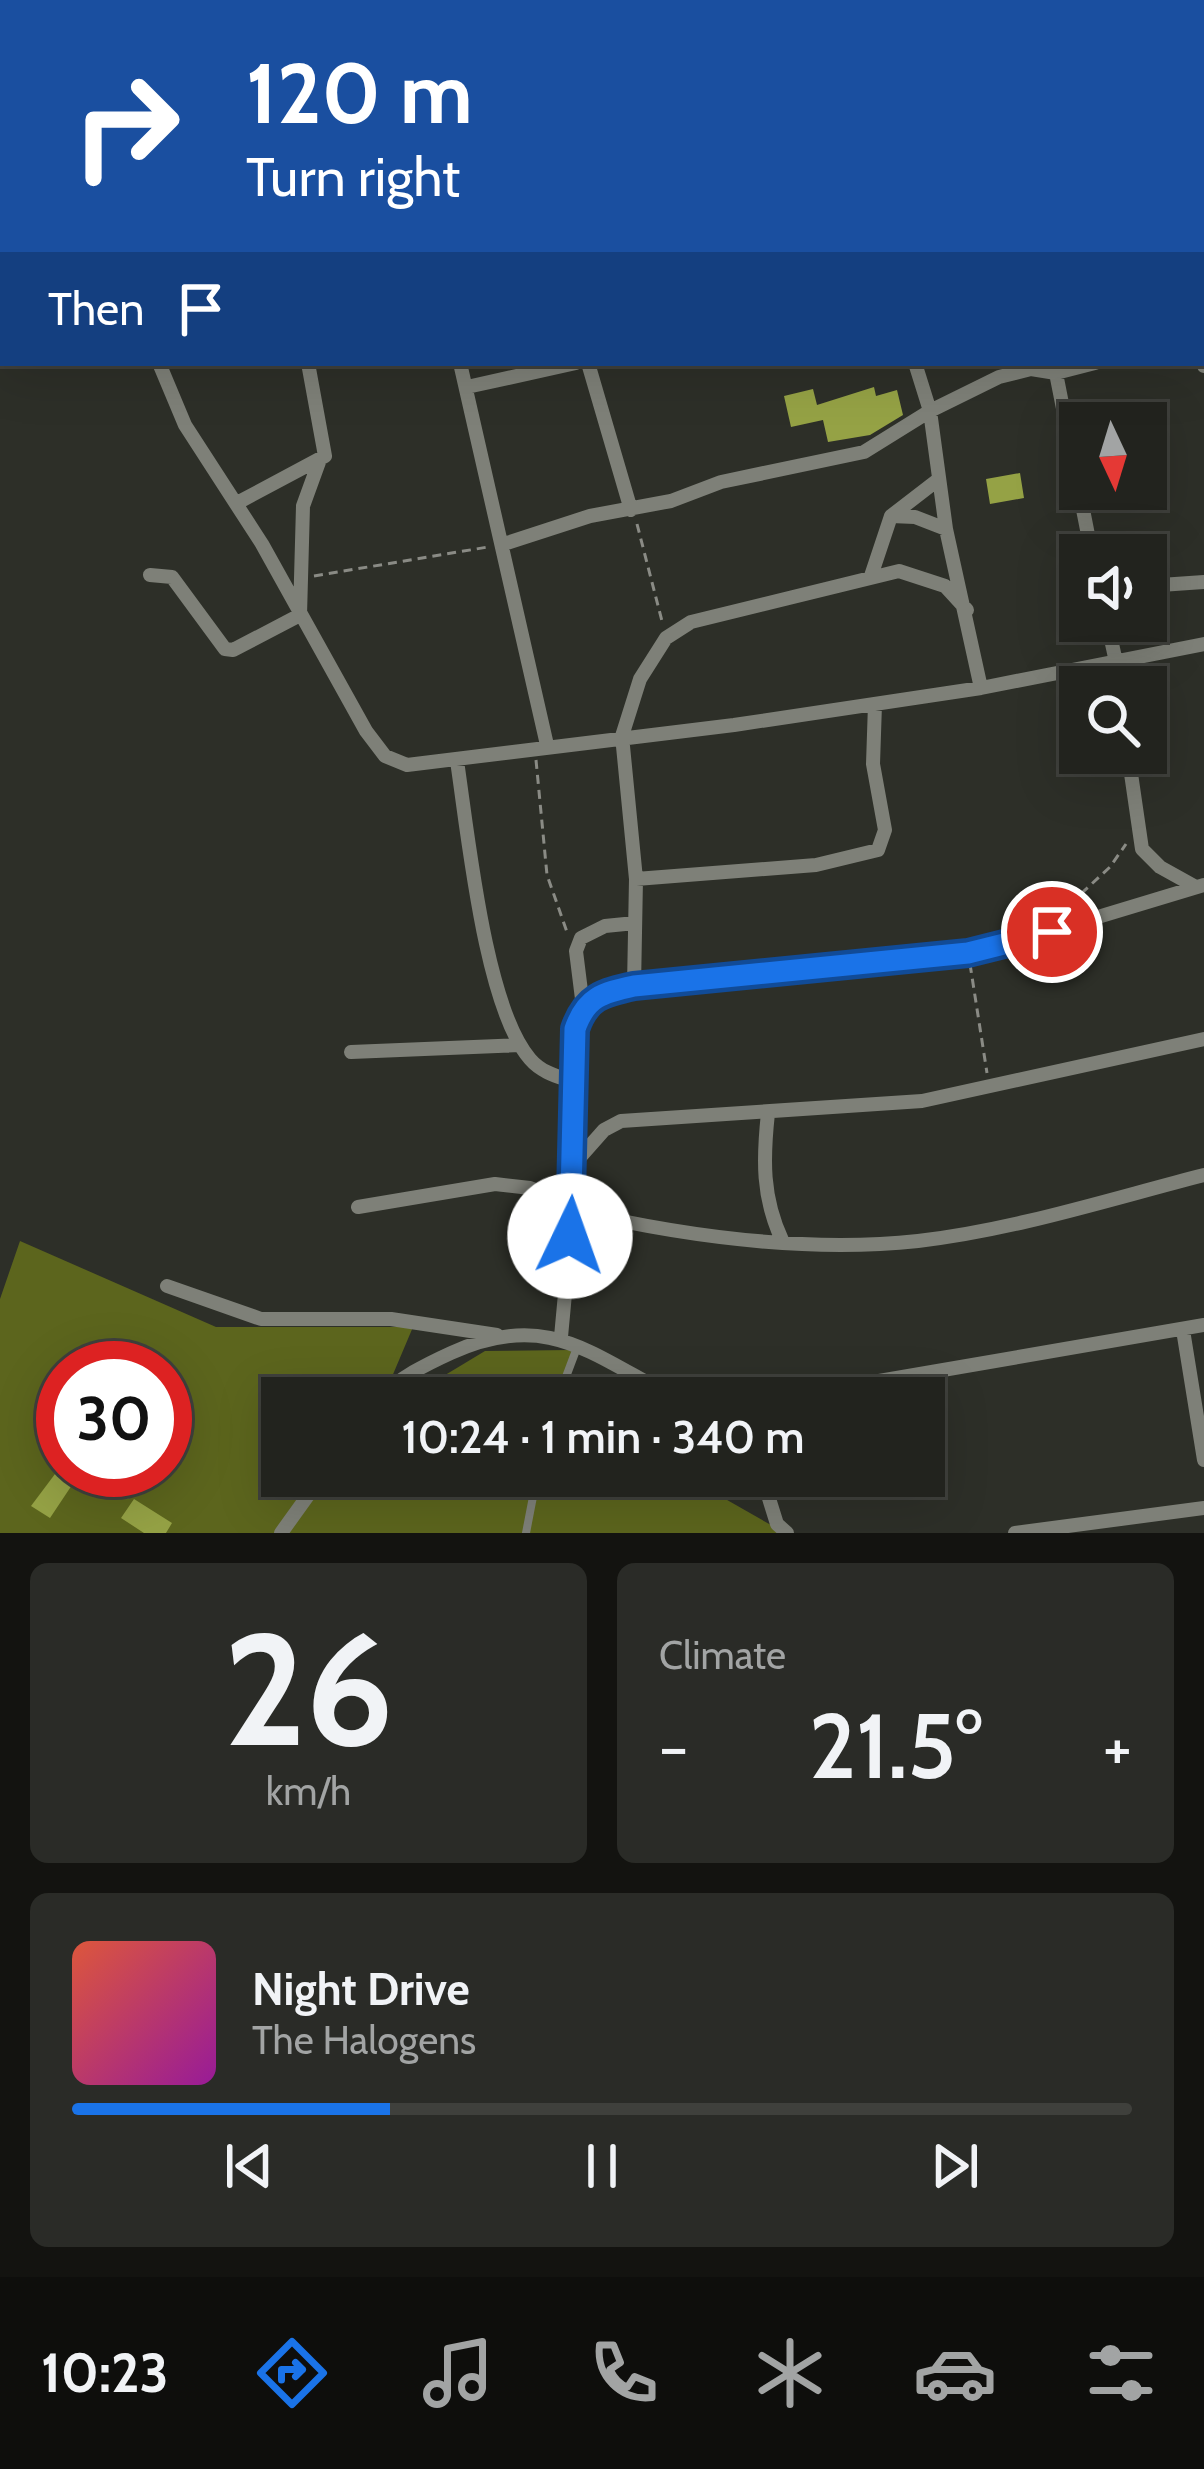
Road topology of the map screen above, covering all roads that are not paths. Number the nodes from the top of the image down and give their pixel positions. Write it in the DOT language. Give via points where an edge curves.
graph roads {
  1 [pos="160,366"];
  2 [pos="309,366"];
  3 [pos="461,366"];
  4 [pos="562,366"];
  5 [pos="589,366"];
  6 [pos="915,366"];
  7 [pos="1016,367"];
  8 [pos="1055,368"];
  9 [pos="467,387"];
  10 [pos="930,411"];
  11 [pos="319,462"];
  12 [pos="939,479"];
  13 [pos="237,503"];
  14 [pos="637,509"];
  15 [pos="891,516"];
  16 [pos="946,529"];
  17 [pos="1088,534"];
  18 [pos="504,544"];
  19 [pos="150,574"];
  20 [pos="871,576"];
  21 [pos="1204,582"];
  22 [pos="1167,585"];
  23 [pos="967,610"];
  24 [pos="300,615"];
  25 [pos="1109,642"];
  26 [pos="1204,644"];
  27 [pos="1112,663"];
  28 [pos="1112,666"];
  29 [pos="981,688"];
  30 [pos="874,704"];
  31 [pos="622,736"];
  32 [pos="542,746"];
  33 [pos="457,761"];
  34 [pos="1130,774"];
  35 [pos="636,879"];
  36 [pos="1200,886"];
  37 [pos="635,923"];
  38 [pos="634,986"];
  39 [pos="583,1007"];
  40 [pos="1204,1039"];
  41 [pos="520,1045"];
  42 [pos="351,1052"];
  43 [pos="571,1081"];
  44 [pos="768,1113"];
  45 [pos="573,1166"];
  46 [pos="1204,1175"];
  47 [pos="572,1207"];
  48 [pos="358,1208"];
  49 [pos="782,1240"];
  50 [pos="167,1286"];
  51 [pos="1204,1325"];
  52 [pos="1184,1330"];
  53 [pos="497,1334"];
  54 [pos="561,1337"];
  55 [pos="578,1346"];
  56 [pos="407,1377"];
  57 [pos="566,1377"];
  58 [pos="636,1377"];
  59 [pos="905,1377"];
  60 [pos="1204,1460"];
  61 [pos="307,1497"];
  62 [pos="533,1497"];
  63 [pos="769,1497"];
  64 [pos="1204,1508"];
  65 [pos="281,1533"];
  66 [pos="526,1533"];
  67 [pos="787,1533"];
  68 [pos="1015,1533"];
  1 -- 13 [label="street" via="185,425"];
  2 -- 11 [label="street" via="326,448"];
  3 -- 9 [label="street"];
  4 -- 9 [label="street"];
  5 -- 14 [label="street"];
  6 -- 10 [label="street"];
  7 -- 8 [label="street"];
  7 -- 10 [label="street"];
  8 -- 17 [label="street"];
  9 -- 18 [label="street"];
  10 -- 12 [label="street"];
  10 -- 14 [label="street" via="864,452"];
  11 -- 13 [label="street"];
  11 -- 24 [label="street" via="303,506"];
  12 -- 15 [label="street"];
  12 -- 16 [label="street"];
  13 -- 24 [label="street"];
  14 -- 18 [label="street"];
  15 -- 16 [label="street"];
  15 -- 20 [label="street"];
  16 -- 23 [label="street"];
  18 -- 32 [label="street"];
  19 -- 24 [label="street" via="172,577 225,649"];
  20 -- 23 [label="street" via="926,576"];
  20 -- 31 [label="street" via="691,622 666,638 640,679"];
  21 -- 22 [label="street"];
  23 -- 29 [label="street"];
  24 -- 33 [label="street" via="385,756 407,765"];
  25 -- 27 [label="street"];
  26 -- 27 [label="street"];
  27 -- 28 [label="street"];
  27 -- 29 [label="street"];
  29 -- 30 [label="street"];
  30 -- 31 [label="street"];
  30 -- 35 [label="street" via="873,764 885,830 871,855"];
  31 -- 32 [label="street"];
  31 -- 35 [label="street"];
  32 -- 33 [label="street"];
  33 -- 41 [label="street" via="490,963"];
  34 -- 36 [label="street" via="1148,859"];
  35 -- 37 [label="street"];
  36 -- 38 [label="street" via="968,953"];
  37 -- 38 [label="street"];
  37 -- 39 [label="street" via="581,938"];
  38 -- 39 [label="street"];
  39 -- 43 [label="street"];
  40 -- 44 [label="street" via="922,1101"];
  41 -- 42 [label="street"];
  41 -- 43 [label="street" via="539,1068"];
  43 -- 45 [label="street"];
  44 -- 45 [label="street" via="621,1121"];
  44 -- 49 [label="street" via="764,1179"];
  45 -- 47 [label="street"];
  46 -- 49 [label="street" via="961,1235"];
  47 -- 48 [label="street" via="530,1188 495,1184"];
  47 -- 49 [label="street" via="652,1229"];
  47 -- 54 [label="street"];
  50 -- 53 [label="street" via="261,1319 391,1319"];
  51 -- 52 [label="street"];
  52 -- 59 [label="street"];
  52 -- 60 [label="street"];
  53 -- 54 [label="street"];
  53 -- 56 [label="street"];
  54 -- 55 [label="street"];
  55 -- 57 [label="lane"];
  55 -- 58 [label="street"];
  61 -- 65 [label="street"];
  62 -- 66 [label="lane"];
  63 -- 67 [label="street"];
  64 -- 68 [label="street"];
}
